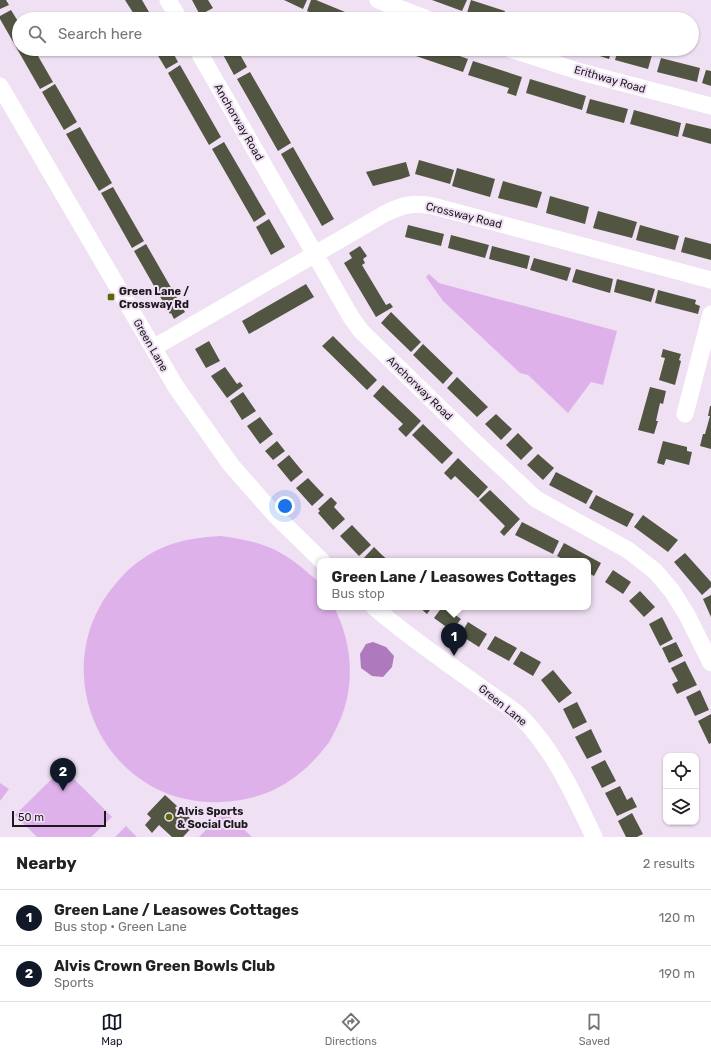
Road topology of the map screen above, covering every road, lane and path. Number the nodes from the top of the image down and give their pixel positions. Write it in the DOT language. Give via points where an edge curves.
graph roads {
  1 [pos="168,0"];
  2 [pos="378,0"];
  3 [pos="175,12"];
  4 [pos="409,12"];
  5 [pos="201,56"];
  6 [pos="532,56"];
  7 [pos="0,86"];
  8 [pos="711,106"];
  9 [pos="315,254"];
  10 [pos="711,280"];
  11 [pos="711,314"];
  12 [pos="153,348"];
  13 [pos="685,414"];
  14 [pos="319,558"];
  15 [pos="377,610"];
  16 [pos="711,663"];
  17 [pos="594,837"];
  1 -- 3 [label="street"];
  2 -- 4 [label="street"];
  5 -- 9 [label="street, Anchorway Road"];
  6 -- 8 [label="street, Erithway Road" via="581,72"];
  7 -- 12 [label="street, Green Lane"];
  9 -- 10 [label="street, Crossway Road" via="395,208 421,204"];
  9 -- 12 [label="street, Crossway Road"];
  9 -- 16 [label="street, Anchorway Road" via="361,331 511,477 536,499 628,550 655,571 680,602"];
  11 -- 13 [label="street"];
  12 -- 14 [label="street, Green Lane" via="176,388 231,465 275,516"];
  15 -- 17 [label="street, Green Lane" via="397,628 521,717 539,738 569,783"];
}
